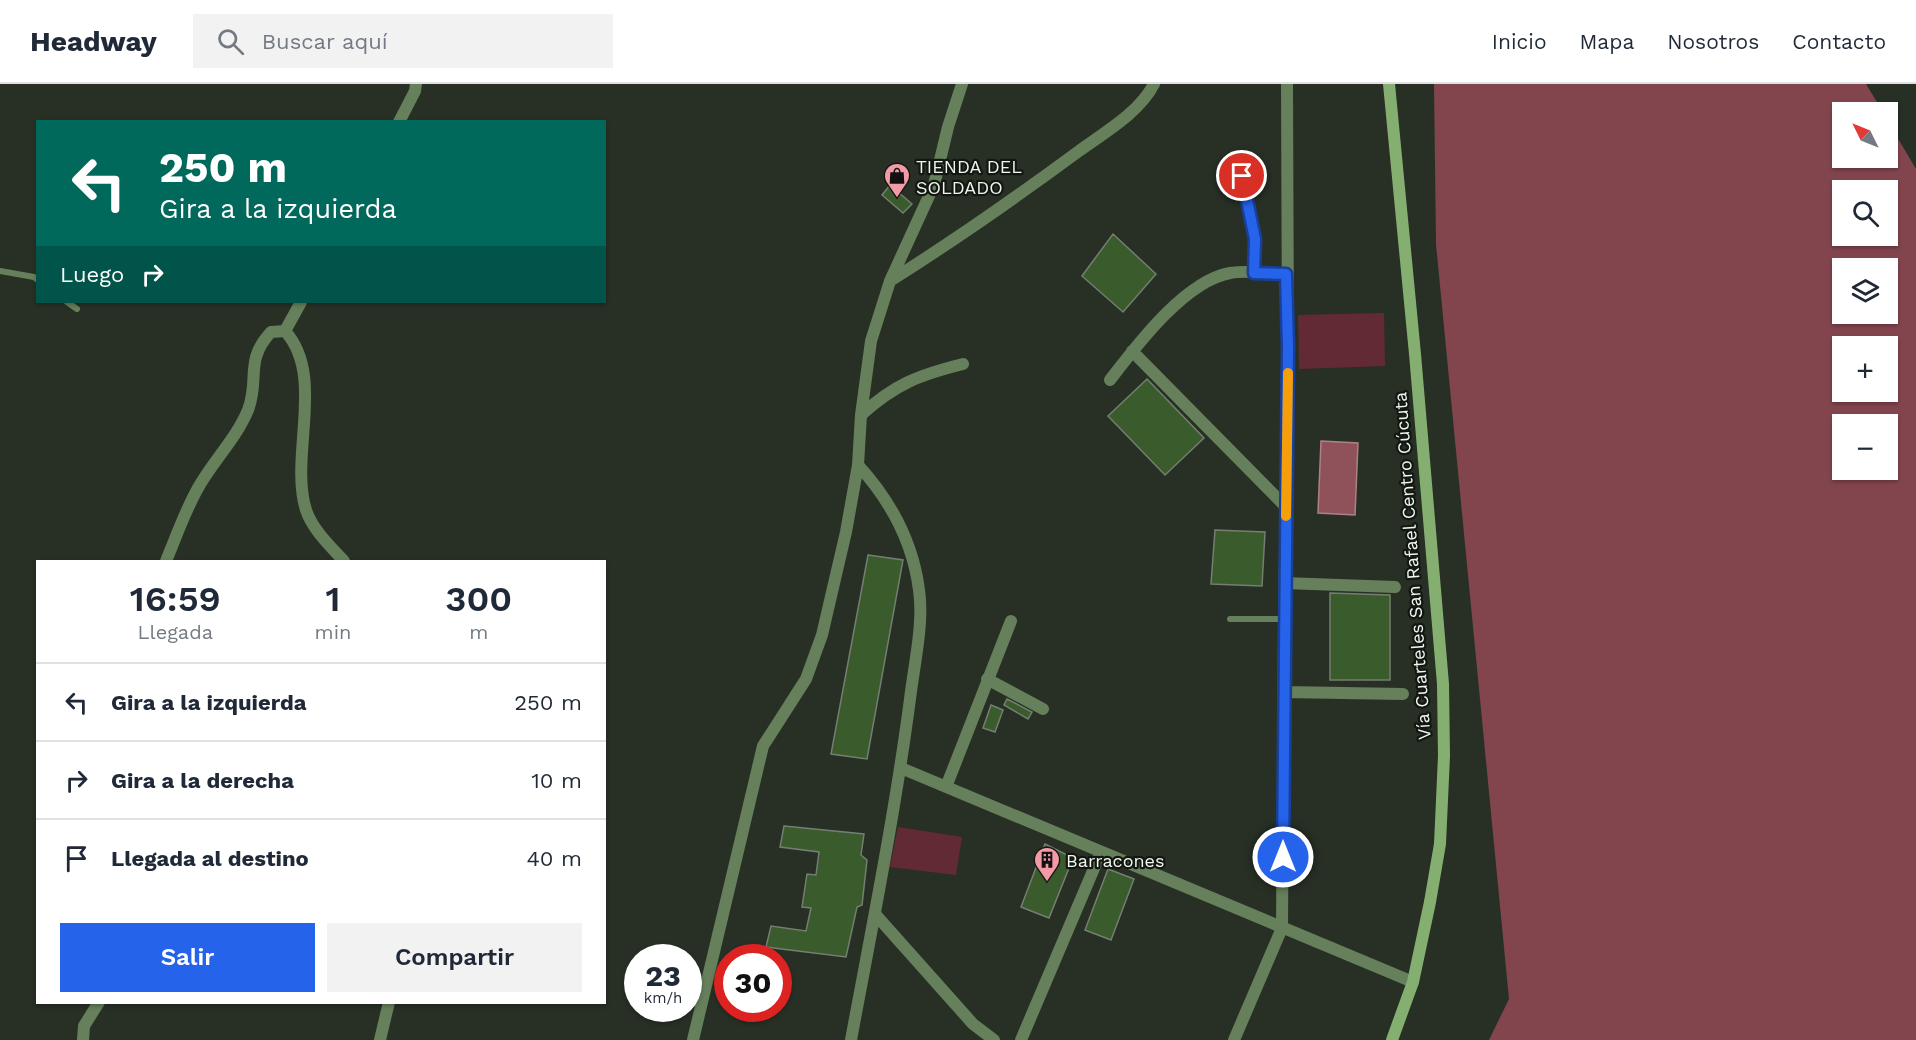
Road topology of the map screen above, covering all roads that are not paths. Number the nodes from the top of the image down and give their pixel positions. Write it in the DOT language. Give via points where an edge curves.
graph roads {
  1 [pos="416,84"];
  2 [pos="962,84"];
  3 [pos="1154,84"];
  4 [pos="1287,84"];
  5 [pos="1389,84"];
  6 [pos="400,120"];
  7 [pos="1242,176"];
  8 [pos="0,271"];
  9 [pos="1254,273"];
  10 [pos="1286,274"];
  11 [pos="36,279"];
  12 [pos="891,281"];
  13 [pos="68,303"];
  14 [pos="300,303"];
  15 [pos="77,309"];
  16 [pos="285,331"];
  17 [pos="1132,351"];
  18 [pos="963,364"];
  19 [pos="1110,380"];
  20 [pos="861,415"];
  21 [pos="858,465"];
  22 [pos="1286,507"];
  23 [pos="166,560"];
  24 [pos="343,560"];
  25 [pos="1284,583"];
  26 [pos="1395,587"];
  27 [pos="1230,619"];
  28 [pos="1284,619"];
  29 [pos="1011,621"];
  30 [pos="987,679"];
  31 [pos="1283,692"];
  32 [pos="1403,694"];
  33 [pos="1043,709"];
  34 [pos="901,768"];
  35 [pos="946,787"];
  36 [pos="1101,852"];
  37 [pos="875,914"];
  38 [pos="1282,928"];
  39 [pos="1413,982"];
  40 [pos="98,1004"];
  41 [pos="389,1004"];
  42 [pos="83,1040"];
  43 [pos="380,1040"];
  44 [pos="693,1040"];
  45 [pos="851,1040"];
  46 [pos="994,1040"];
  47 [pos="1021,1040"];
  48 [pos="1234,1040"];
  49 [pos="1392,1040"];
  1 -- 6 [label="street"];
  2 -- 12 [label="street" via="934,185"];
  3 -- 12 [label="street" via="1123,118 949,244"];
  4 -- 10 [label="street"];
  5 -- 39 [label="main road, Vía Cuarteles San Rafael Centro Cúcuta" via="1443,684 1440,844"];
  7 -- 9 [label="street" via="1255,239"];
  8 -- 11 [label="lane"];
  9 -- 10 [label="street"];
  9 -- 17 [label="street" via="1231,273 1210,279 1183,297"];
  10 -- 22 [label="street"];
  12 -- 20 [label="street" via="871,341"];
  13 -- 15 [label="lane"];
  14 -- 16 [label="street"];
  16 -- 23 [label="street" via="271,332 260,344 248,408 227,448 198,489"];
  16 -- 24 [label="street" via="304,375 302,490 307,512"];
  17 -- 19 [label="street"];
  17 -- 22 [label="street"];
  18 -- 20 [label="street" via="903,383"];
  20 -- 21 [label="street"];
  21 -- 34 [label="street" via="892,508 914,562 920,592"];
  21 -- 44 [label="street" via="822,635 806,679 763,746"];
  22 -- 25 [label="street"];
  25 -- 26 [label="street"];
  25 -- 28 [label="street"];
  27 -- 28 [label="lane"];
  28 -- 31 [label="street"];
  29 -- 30 [label="street"];
  30 -- 33 [label="street"];
  30 -- 35 [label="street"];
  31 -- 32 [label="street"];
  31 -- 38 [label="street"];
  34 -- 35 [label="street"];
  34 -- 37 [label="street"];
  35 -- 36 [label="street"];
  36 -- 38 [label="street"];
  36 -- 47 [label="street"];
  37 -- 45 [label="street"];
  37 -- 46 [label="street" via="973,1024"];
  38 -- 39 [label="street"];
  38 -- 48 [label="street"];
  39 -- 49 [label="main road, Vía Cuarteles San Rafael Centro Cúcuta"];
  40 -- 42 [label="street" via="84,1026"];
  41 -- 43 [label="street"];
}
